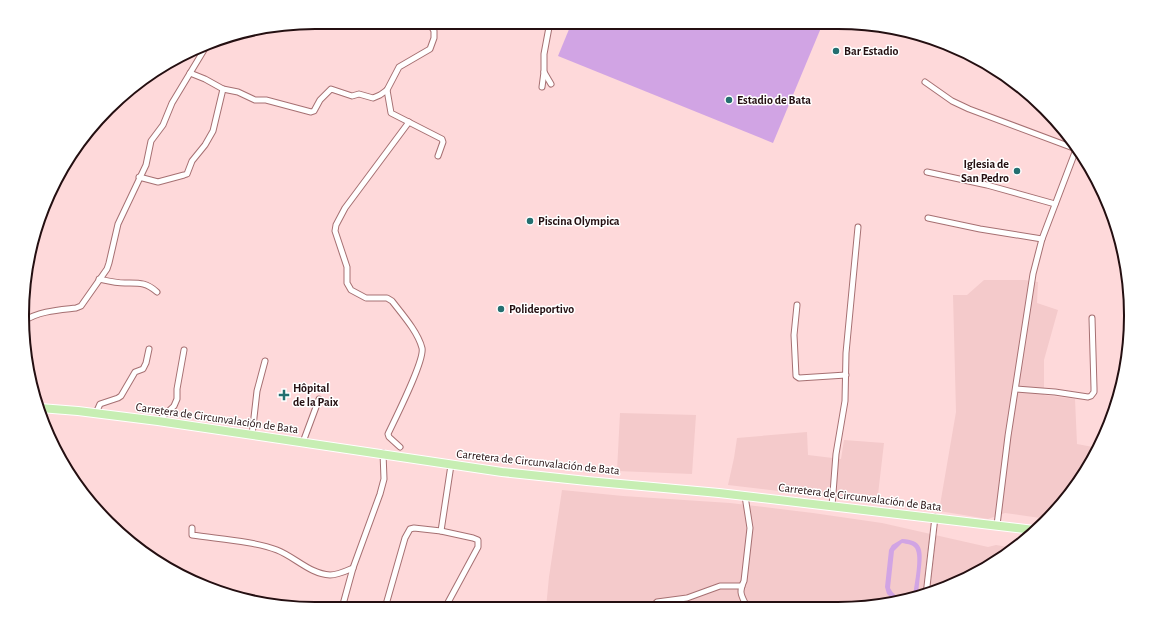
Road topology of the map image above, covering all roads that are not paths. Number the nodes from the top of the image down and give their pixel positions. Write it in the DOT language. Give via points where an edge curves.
graph roads {
  1 [pos="433,29"];
  2 [pos="549,29"];
  3 [pos="202,53"];
  4 [pos="544,72"];
  5 [pos="190,73"];
  6 [pos="925,82"];
  7 [pos="551,84"];
  8 [pos="542,87"];
  9 [pos="223,89"];
  10 [pos="387,90"];
  11 [pos="409,122"];
  12 [pos="1068,145"];
  13 [pos="1074,153"];
  14 [pos="438,156"];
  15 [pos="927,172"];
  16 [pos="139,177"];
  17 [pos="1055,204"];
  18 [pos="928,218"];
  19 [pos="858,227"];
  20 [pos="1042,239"];
  21 [pos="99,279"];
  22 [pos="157,292"];
  23 [pos="797,305"];
  24 [pos="1092,318"];
  25 [pos="29,319"];
  26 [pos="149,349"];
  27 [pos="184,350"];
  28 [pos="265,361"];
  29 [pos="846,375"];
  30 [pos="1016,389"];
  31 [pos="319,399"];
  32 [pos="44,408"];
  33 [pos="96,413"];
  34 [pos="158,421"];
  35 [pos="252,435"];
  36 [pos="303,442"];
  37 [pos="400,447"];
  38 [pos="383,453"];
  39 [pos="451,465"];
  40 [pos="745,496"];
  41 [pos="832,506"];
  42 [pos="934,517"];
  43 [pos="997,525"];
  44 [pos="192,528"];
  45 [pos="1028,529"];
  46 [pos="441,531"];
  47 [pos="353,568"];
  48 [pos="742,586"];
  49 [pos="927,588"];
  50 [pos="344,602"];
  51 [pos="387,602"];
  52 [pos="447,602"];
  53 [pos="657,602"];
  54 [pos="744,602"];
  1 -- 10 [label="street" via="434,38 430,49 399,67"];
  2 -- 4 [label="street"];
  3 -- 5 [label="street"];
  4 -- 7 [label="street"];
  4 -- 8 [label="street"];
  5 -- 9 [label="street"];
  5 -- 16 [label="street" via="172,103 163,125 151,141 146,165"];
  6 -- 12 [label="street" via="952,101 970,109"];
  9 -- 10 [label="street" via="238,92 255,100 266,100 311,112 331,89 352,96 359,94 373,98"];
  9 -- 16 [label="street" via="212,131 192,161 187,174 158,182"];
  10 -- 11 [label="street" via="390,112"];
  11 -- 14 [label="street" via="442,139"];
  11 -- 37 [label="street" via="345,208 335,231 347,267 348,287 362,297 387,298 392,301 419,339 423,349 418,370 388,434"];
  13 -- 17 [label="street"];
  15 -- 17 [label="street"];
  16 -- 21 [label="street" via="118,224 108,266"];
  17 -- 20 [label="street"];
  18 -- 20 [label="street"];
  19 -- 29 [label="street"];
  20 -- 30 [label="street" via="1033,274"];
  21 -- 22 [label="street" via="138,283"];
  21 -- 25 [label="street" via="80,306 46,312"];
  23 -- 29 [label="street" via="794,335 796,376 799,378"];
  24 -- 30 [label="street" via="1092,396"];
  26 -- 33 [label="street" via="143,369 135,372 121,396 100,404"];
  27 -- 34 [label="street" via="177,389 178,399"];
  28 -- 35 [label="street"];
  29 -- 41 [label="street"];
  30 -- 43 [label="street"];
  31 -- 36 [label="street"];
  32 -- 33 [label="main road, Carretera de Circunvalación de Bata"];
  33 -- 34 [label="main road, Carretera de Circunvalación de Bata"];
  34 -- 35 [label="main road, Carretera de Circunvalación de Bata"];
  35 -- 36 [label="main road, Carretera de Circunvalación de Bata"];
  36 -- 38 [label="main road, Carretera de Circunvalación de Bata"];
  38 -- 39 [label="main road, Carretera de Circunvalación de Bata"];
  38 -- 47 [label="street" via="384,479"];
  39 -- 40 [label="main road, Carretera de Circunvalación de Bata"];
  39 -- 46 [label="street"];
  40 -- 41 [label="main road, Carretera de Circunvalación de Bata"];
  40 -- 48 [label="street" via="750,528"];
  41 -- 42 [label="main road, Carretera de Circunvalación de Bata"];
  42 -- 43 [label="main road, Carretera de Circunvalación de Bata"];
  42 -- 49 [label="street"];
  43 -- 45 [label="main road, Carretera de Circunvalación de Bata"];
  44 -- 47 [label="street" via="192,535 278,550 323,574 337,574"];
  46 -- 51 [label="street" via="410,528"];
  46 -- 52 [label="street" via="478,540 478,547"];
  47 -- 50 [label="street"];
  48 -- 53 [label="street" via="720,586 687,598"];
  48 -- 54 [label="street" via="740,593"];
}
